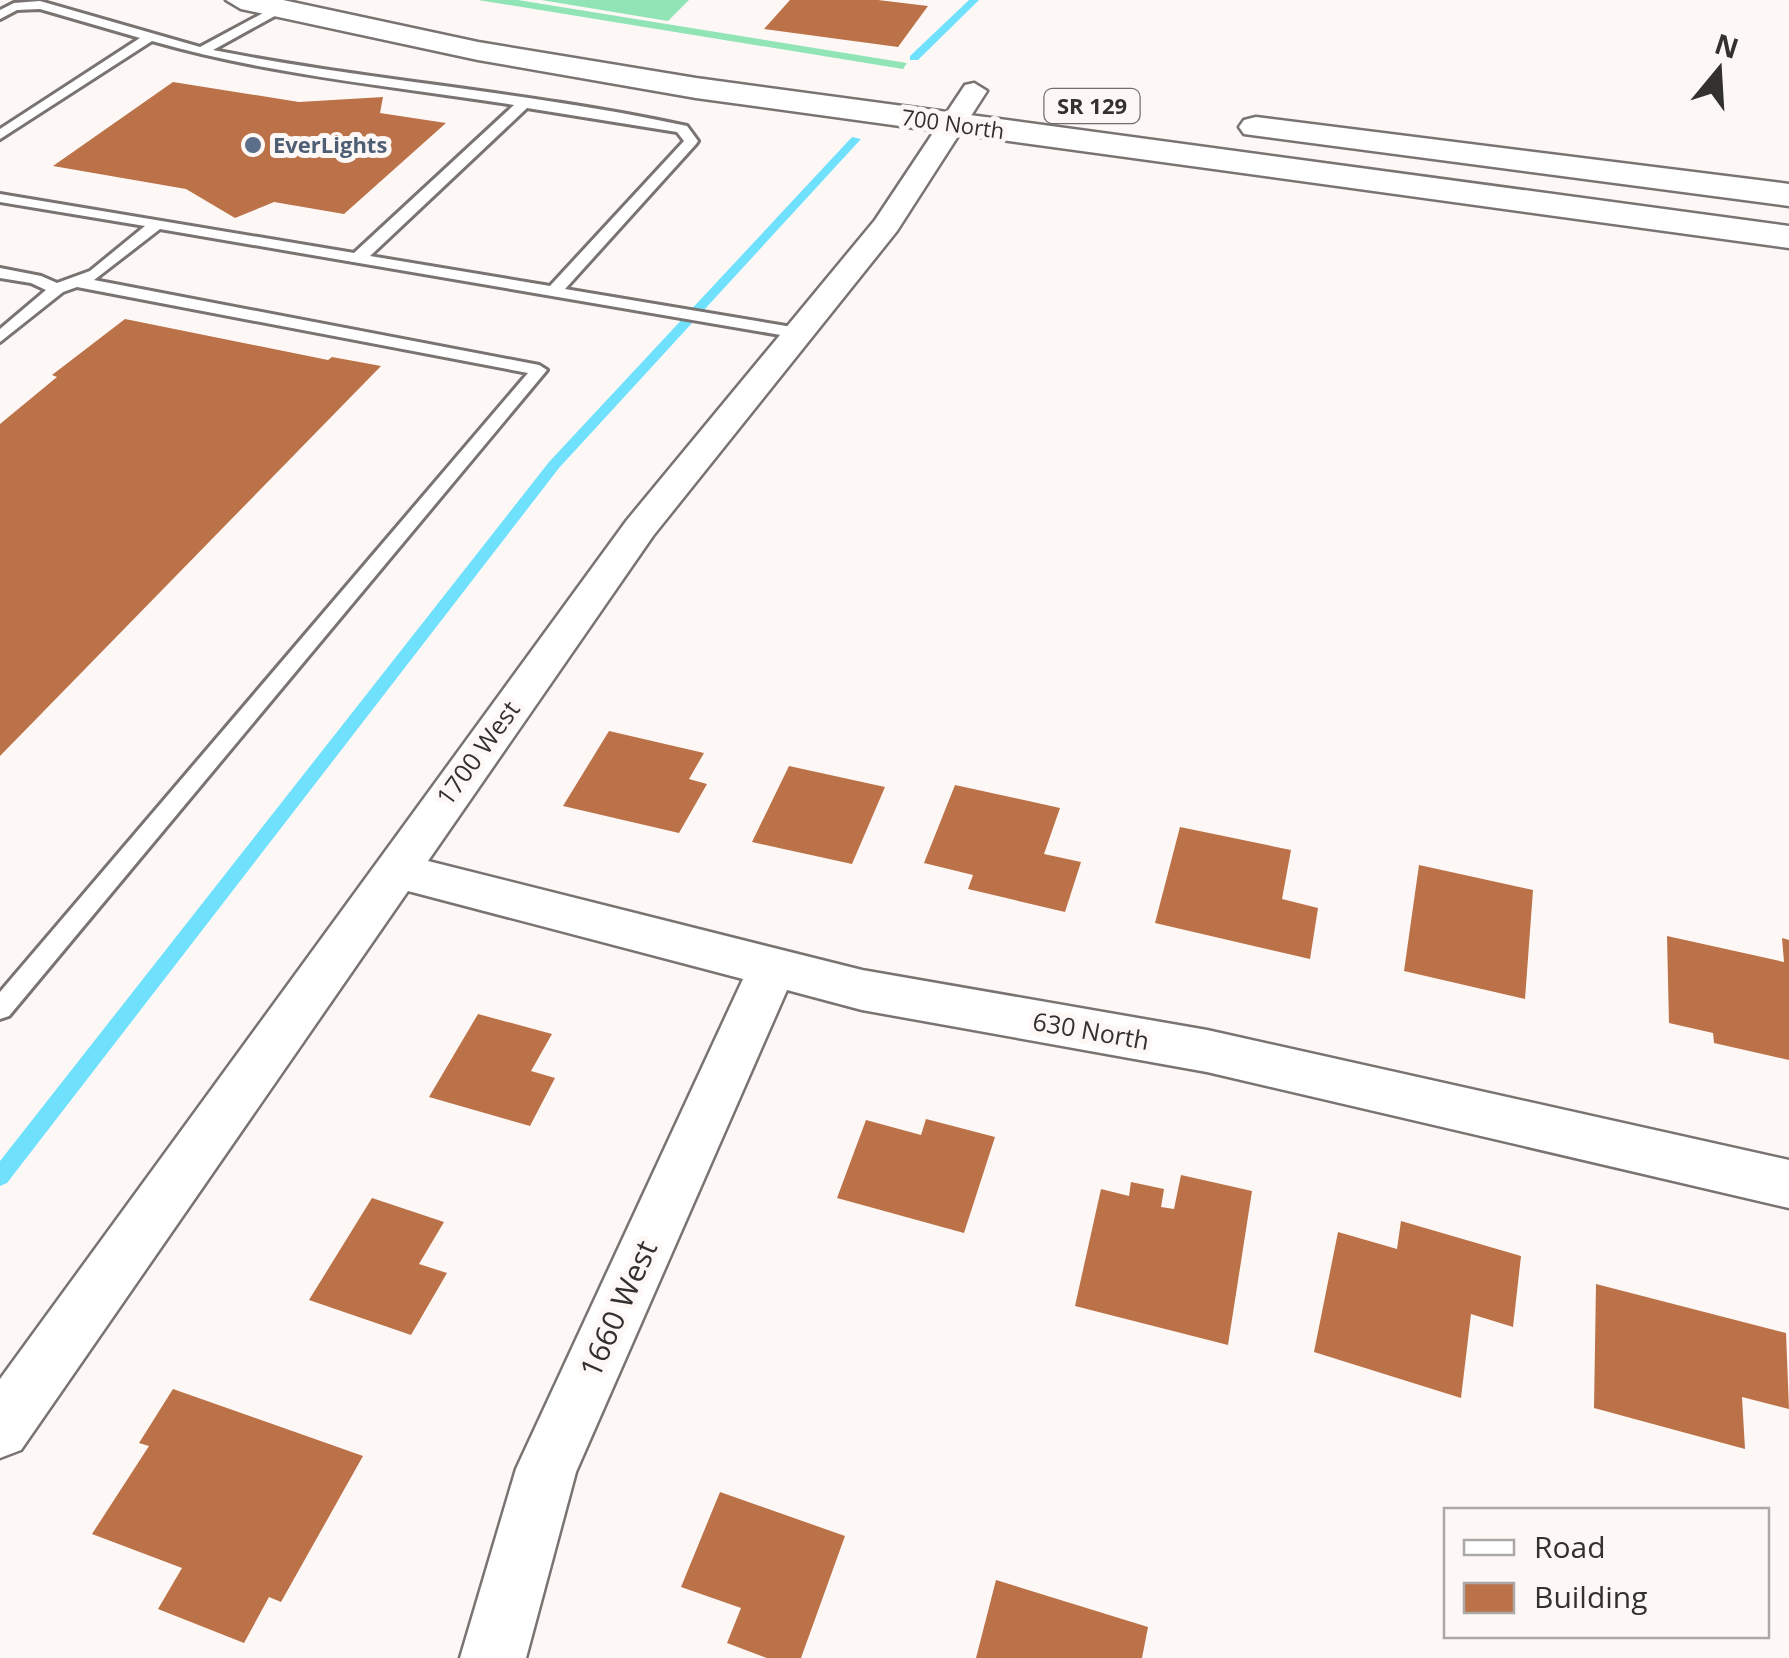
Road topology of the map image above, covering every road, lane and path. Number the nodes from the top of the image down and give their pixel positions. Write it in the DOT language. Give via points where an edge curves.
graph roads {
  1 [pos="241,0"];
  2 [pos="278,9"];
  3 [pos="0,15"];
  4 [pos="151,36"];
  5 [pos="201,50"];
  6 [pos="966,99"];
  7 [pos="524,103"];
  8 [pos="1214,122"];
  9 [pos="0,135"];
  10 [pos="1789,195"];
  11 [pos="0,198"];
  12 [pos="157,224"];
  13 [pos="1789,236"];
  14 [pos="358,258"];
  15 [pos="0,272"];
  16 [pos="78,282"];
  17 [pos="57,289"];
  18 [pos="554,291"];
  19 [pos="798,333"];
  20 [pos="0,337"];
  21 [pos="394,870"];
  22 [pos="772,969"];
  23 [pos="0,1009"];
  24 [pos="1789,1184"];
  25 [pos="0,1429"];
  26 [pos="493,1658"];
  1 -- 2 [label="main road, 700 North / SR 129"];
  2 -- 5 [label="lane"];
  2 -- 6 [label="main road, 700 North / SR 129" via="478,51"];
  3 -- 4 [label="lane" via="40,5"];
  4 -- 5 [label="lane"];
  4 -- 9 [label="lane"];
  5 -- 7 [label="lane"];
  6 -- 13 [label="main road, 700 North / SR 129"];
  6 -- 19 [label="street, 1700 West" via="886,225"];
  7 -- 14 [label="lane"];
  7 -- 18 [label="lane" via="682,129 691,141"];
  8 -- 10 [label="main road"];
  11 -- 12 [label="lane"];
  12 -- 14 [label="lane"];
  12 -- 16 [label="lane"];
  14 -- 18 [label="lane"];
  15 -- 17 [label="lane"];
  16 -- 17 [label="lane"];
  16 -- 23 [label="lane" via="538,370"];
  17 -- 20 [label="lane"];
  18 -- 19 [label="lane"];
  19 -- 21 [label="street, 1700 West" via="640,528"];
  21 -- 22 [label="street, 630 North"];
  21 -- 25 [label="street, 1700 West"];
  22 -- 24 [label="street, 630 North" via="1207,1051"];
  22 -- 26 [label="street, 1660 West" via="546,1469"];
}
